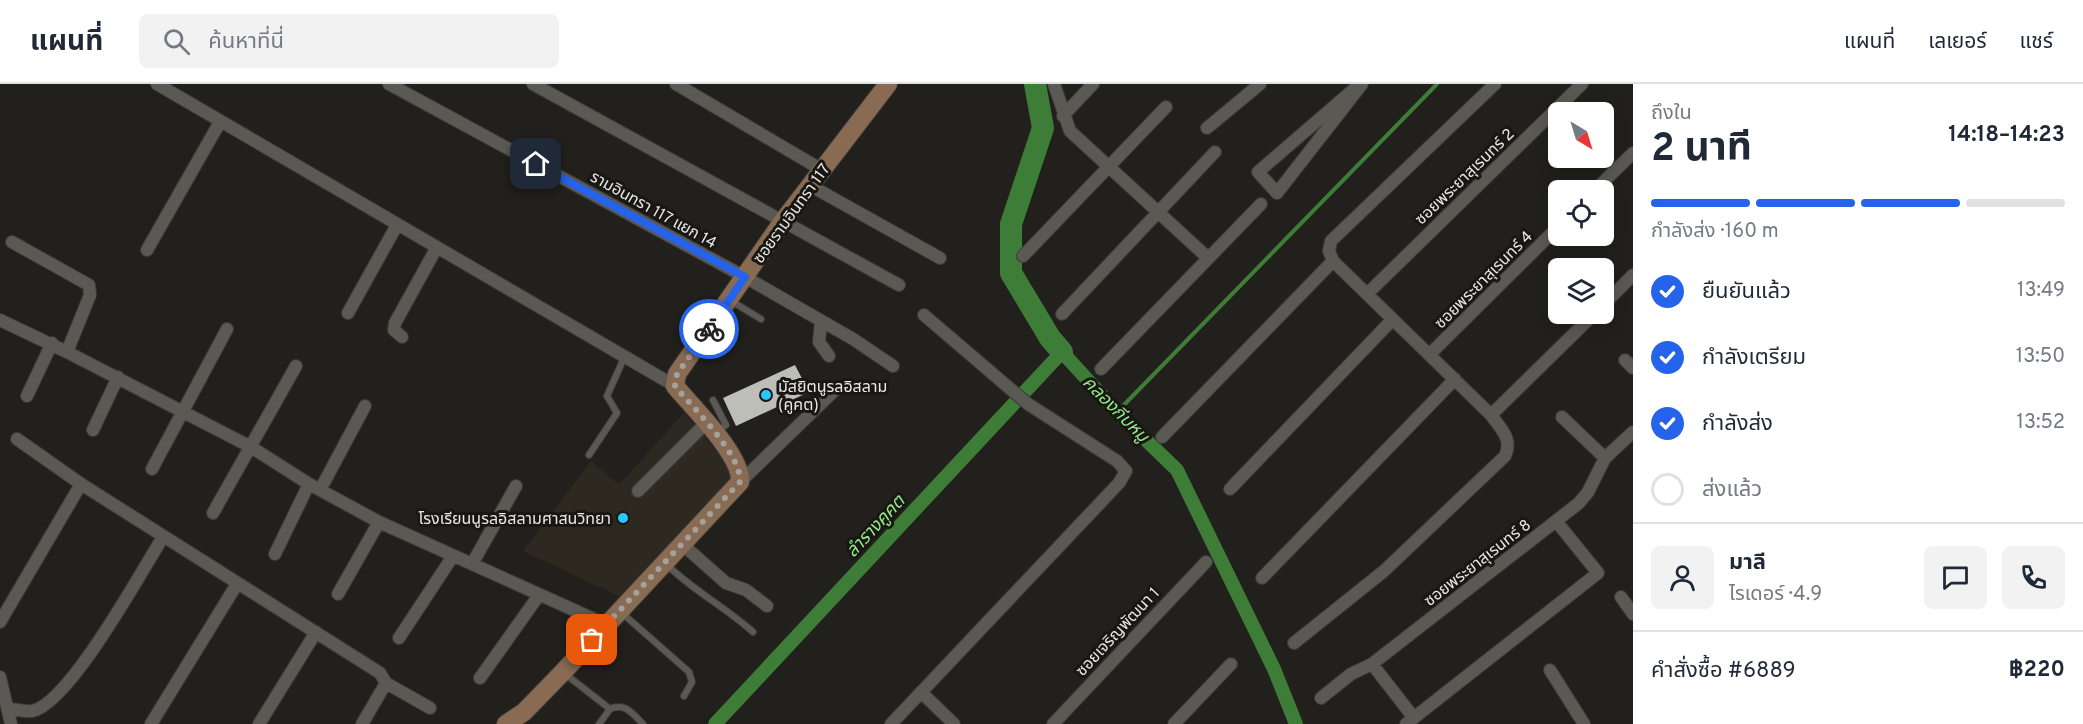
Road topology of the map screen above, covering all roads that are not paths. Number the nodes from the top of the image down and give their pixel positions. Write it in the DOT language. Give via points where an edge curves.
graph roads {
  1 [pos="157,84"];
  2 [pos="389,84"];
  3 [pos="533,84"];
  4 [pos="676,84"];
  5 [pos="1054,84"];
  6 [pos="1093,84"];
  7 [pos="1260,84"];
  8 [pos="1361,84"];
  9 [pos="1495,84"];
  10 [pos="881,86"];
  11 [pos="1576,86"];
  12 [pos="1166,107"];
  13 [pos="1063,116"];
  14 [pos="220,122"];
  15 [pos="1207,128"];
  16 [pos="1215,152"];
  17 [pos="1633,153"];
  18 [pos="1107,167"];
  19 [pos="822,170"];
  20 [pos="1605,180"];
  21 [pos="811,186"];
  22 [pos="1261,204"];
  23 [pos="1158,212"];
  24 [pos="783,221"];
  25 [pos="397,225"];
  26 [pos="1548,237"];
  27 [pos="12,242"];
  28 [pos="436,249"];
  29 [pos="147,250"];
  30 [pos="1023,256"];
  31 [pos="940,258"];
  32 [pos="1208,258"];
  33 [pos="1333,261"];
  34 [pos="1633,274"];
  35 [pos="745,277"];
  36 [pos="899,285"];
  37 [pos="1368,292"];
  38 [pos="1614,294"];
  39 [pos="729,300"];
  40 [pos="348,313"];
  41 [pos="1062,314"];
  42 [pos="924,315"];
  43 [pos="761,319"];
  44 [pos="1393,319"];
  45 [pos="0,320"];
  46 [pos="821,321"];
  47 [pos="1584,324"];
  48 [pos="227,329"];
  49 [pos="402,337"];
  50 [pos="52,343"];
  51 [pos="67,352"];
  52 [pos="1430,354"];
  53 [pos="829,356"];
  54 [pos="624,358"];
  55 [pos="296,366"];
  56 [pos="893,366"];
  57 [pos="1101,369"];
  58 [pos="118,377"];
  59 [pos="1455,379"];
  60 [pos="675,386"];
  61 [pos="835,390"];
  62 [pos="27,396"];
  63 [pos="713,400"];
  64 [pos="365,406"];
  65 [pos="183,410"];
  66 [pos="1491,415"];
  67 [pos="1562,417"];
  68 [pos="710,429"];
  69 [pos="93,430"];
  70 [pos="1633,432"];
  71 [pos="1162,437"];
  72 [pos="17,439"];
  73 [pos="251,447"];
  74 [pos="589,455"];
  75 [pos="1605,458"];
  76 [pos="152,469"];
  77 [pos="740,482"];
  78 [pos="81,484"];
  79 [pos="309,484"];
  80 [pos="516,486"];
  81 [pos="1230,489"];
  82 [pos="320,490"];
  83 [pos="638,491"];
  84 [pos="213,513"];
  85 [pos="1556,521"];
  86 [pos="379,522"];
  87 [pos="163,537"];
  88 [pos="682,544"];
  89 [pos="275,554"];
  90 [pos="453,556"];
  91 [pos="1206,562"];
  92 [pos="664,563"];
  93 [pos="472,564"];
  94 [pos="1262,578"];
  95 [pos="237,584"];
  96 [pos="338,594"];
  97 [pos="539,595"];
  98 [pos="1620,597"];
  99 [pos="767,606"];
  100 [pos="620,610"];
  101 [pos="1633,614"];
  102 [pos="0,622"];
  103 [pos="607,625"];
  104 [pos="316,632"];
  105 [pos="753,632"];
  106 [pos="399,638"];
  107 [pos="1294,643"];
  108 [pos="1231,664"];
  109 [pos="1372,664"];
  110 [pos="1550,670"];
  111 [pos="563,672"];
  112 [pos="0,677"];
  113 [pos="480,678"];
  114 [pos="386,683"];
  115 [pos="921,692"];
  116 [pos="684,696"];
  117 [pos="1321,698"];
  118 [pos="430,708"];
  119 [pos="9,709"];
  120 [pos="610,709"];
  121 [pos="1410,721"];
  122 [pos="11,724"];
  123 [pos="151,724"];
  124 [pos="259,724"];
  125 [pos="362,724"];
  126 [pos="506,724"];
  127 [pos="599,724"];
  128 [pos="643,724"];
  129 [pos="891,724"];
  130 [pos="954,724"];
  131 [pos="1053,724"];
  132 [pos="1174,724"];
  133 [pos="1584,724"];
  1 -- 14 [label="street"];
  2 -- 35 [label="street, รามอินทรา 117 แยก 14"];
  3 -- 24 [label="street"];
  4 -- 19 [label="street"];
  5 -- 13 [label="street"];
  6 -- 13 [label="street"];
  7 -- 15 [label="street"];
  8 -- 8 [label="street" via="1258,172 1276,193"];
  9 -- 33 [label="street" via="1331,241"];
  10 -- 19 [label="street, ซอยรามอินทรา 117"];
  11 -- 37 [label="street, ซอยพระยาสุเรนทร์ 2"];
  12 -- 18 [label="street"];
  13 -- 18 [label="street" via="1070,131"];
  14 -- 25 [label="street"];
  14 -- 29 [label="street"];
  16 -- 23 [label="street"];
  17 -- 20 [label="street"];
  18 -- 23 [label="street"];
  18 -- 30 [label="street"];
  19 -- 21 [label="street, ซอยรามอินทรา 117"];
  21 -- 24 [label="street, ซอยรามอินทรา 117"];
  21 -- 31 [label="street"];
  22 -- 32 [label="street"];
  23 -- 32 [label="street"];
  23 -- 41 [label="street"];
  24 -- 35 [label="street, ซอยรามอินทรา 117"];
  24 -- 36 [label="street"];
  25 -- 28 [label="street"];
  25 -- 40 [label="street"];
  26 -- 52 [label="street, ซอยพระยาสุเรนทร์ 4"];
  27 -- 51 [label="street" via="89,285 90,295"];
  28 -- 49 [label="street" via="395,323 394,330"];
  28 -- 54 [label="street"];
  32 -- 57 [label="street"];
  33 -- 37 [label="street"];
  33 -- 71 [label="street"];
  34 -- 38 [label="street"];
  35 -- 39 [label="street, ซอยรามอินทรา 117"];
  35 -- 46 [label="street, รามอินทรา 117 แยก 14"];
  37 -- 44 [label="street"];
  39 -- 43 [label="lane"];
  39 -- 60 [label="street, ซอยรามอินทรา 117" via="677,374"];
  42 -- 115 [label="street" via="1028,404 1117,461 1126,471"];
  44 -- 52 [label="street"];
  44 -- 81 [label="street"];
  45 -- 50 [label="street"];
  46 -- 53 [label="street" via="819,342"];
  46 -- 56 [label="street, รามอินทรา 117 แยก 14"];
  47 -- 66 [label="street"];
  48 -- 65 [label="street"];
  50 -- 51 [label="street"];
  50 -- 62 [label="street"];
  51 -- 58 [label="street"];
  52 -- 59 [label="street"];
  54 -- 60 [label="street"];
  54 -- 74 [label="lane" via="607,396 617,413"];
  55 -- 73 [label="street"];
  58 -- 65 [label="street"];
  58 -- 69 [label="street"];
  59 -- 66 [label="street"];
  59 -- 94 [label="street"];
  60 -- 68 [label="street"];
  61 -- 77 [label="street"];
  63 -- 68 [label="lane" via="726,425"];
  64 -- 82 [label="street"];
  65 -- 73 [label="street"];
  65 -- 76 [label="street"];
  66 -- 107 [label="street" via="1510,446 1506,456 1384,571"];
  67 -- 75 [label="street"];
  68 -- 77 [label="street" via="738,464"];
  68 -- 83 [label="street"];
  70 -- 75 [label="street, ซอยพระยาสุเรนทร์ 8"];
  72 -- 78 [label="street"];
  73 -- 79 [label="street"];
  73 -- 84 [label="street"];
  75 -- 85 [label="street, ซอยพระยาสุเรนทร์ 8" via="1588,492"];
  77 -- 88 [label="street"];
  78 -- 87 [label="street"];
  78 -- 102 [label="street"];
  79 -- 82 [label="street"];
  79 -- 89 [label="street"];
  80 -- 93 [label="street"];
  82 -- 86 [label="street"];
  85 -- 109 [label="street, ซอยพระยาสุเรนทร์ 8"];
  85 -- 121 [label="street" via="1598,573"];
  86 -- 90 [label="street"];
  86 -- 96 [label="street"];
  87 -- 95 [label="street"];
  87 -- 119 [label="street" via="74,677 48,702 32,711"];
  88 -- 92 [label="street"];
  88 -- 99 [label="street" via="726,583 746,590"];
  90 -- 93 [label="street"];
  90 -- 106 [label="street"];
  91 -- 131 [label="street, ซอยเจริญพัฒนา 1"];
  92 -- 100 [label="street"];
  92 -- 105 [label="lane" via="699,594 732,613"];
  93 -- 97 [label="street"];
  95 -- 104 [label="street"];
  95 -- 123 [label="street"];
  97 -- 103 [label="street"];
  97 -- 113 [label="street"];
  98 -- 101 [label="street"];
  100 -- 103 [label="street"];
  100 -- 116 [label="lane" via="689,672 692,682"];
  103 -- 111 [label="street"];
  104 -- 114 [label="street" via="380,674"];
  104 -- 124 [label="street"];
  108 -- 132 [label="street"];
  109 -- 117 [label="street, ซอยพระยาสุเรนทร์ 8" via="1351,674"];
  109 -- 121 [label="street"];
  110 -- 133 [label="street"];
  111 -- 120 [label="lane"];
  111 -- 126 [label="street" via="524,712"];
  112 -- 119 [label="street"];
  114 -- 118 [label="street"];
  114 -- 125 [label="street"];
  115 -- 129 [label="street"];
  115 -- 130 [label="street"];
  119 -- 122 [label="street"];
  120 -- 127 [label="lane"];
  120 -- 128 [label="lane" via="626,708"];
}
